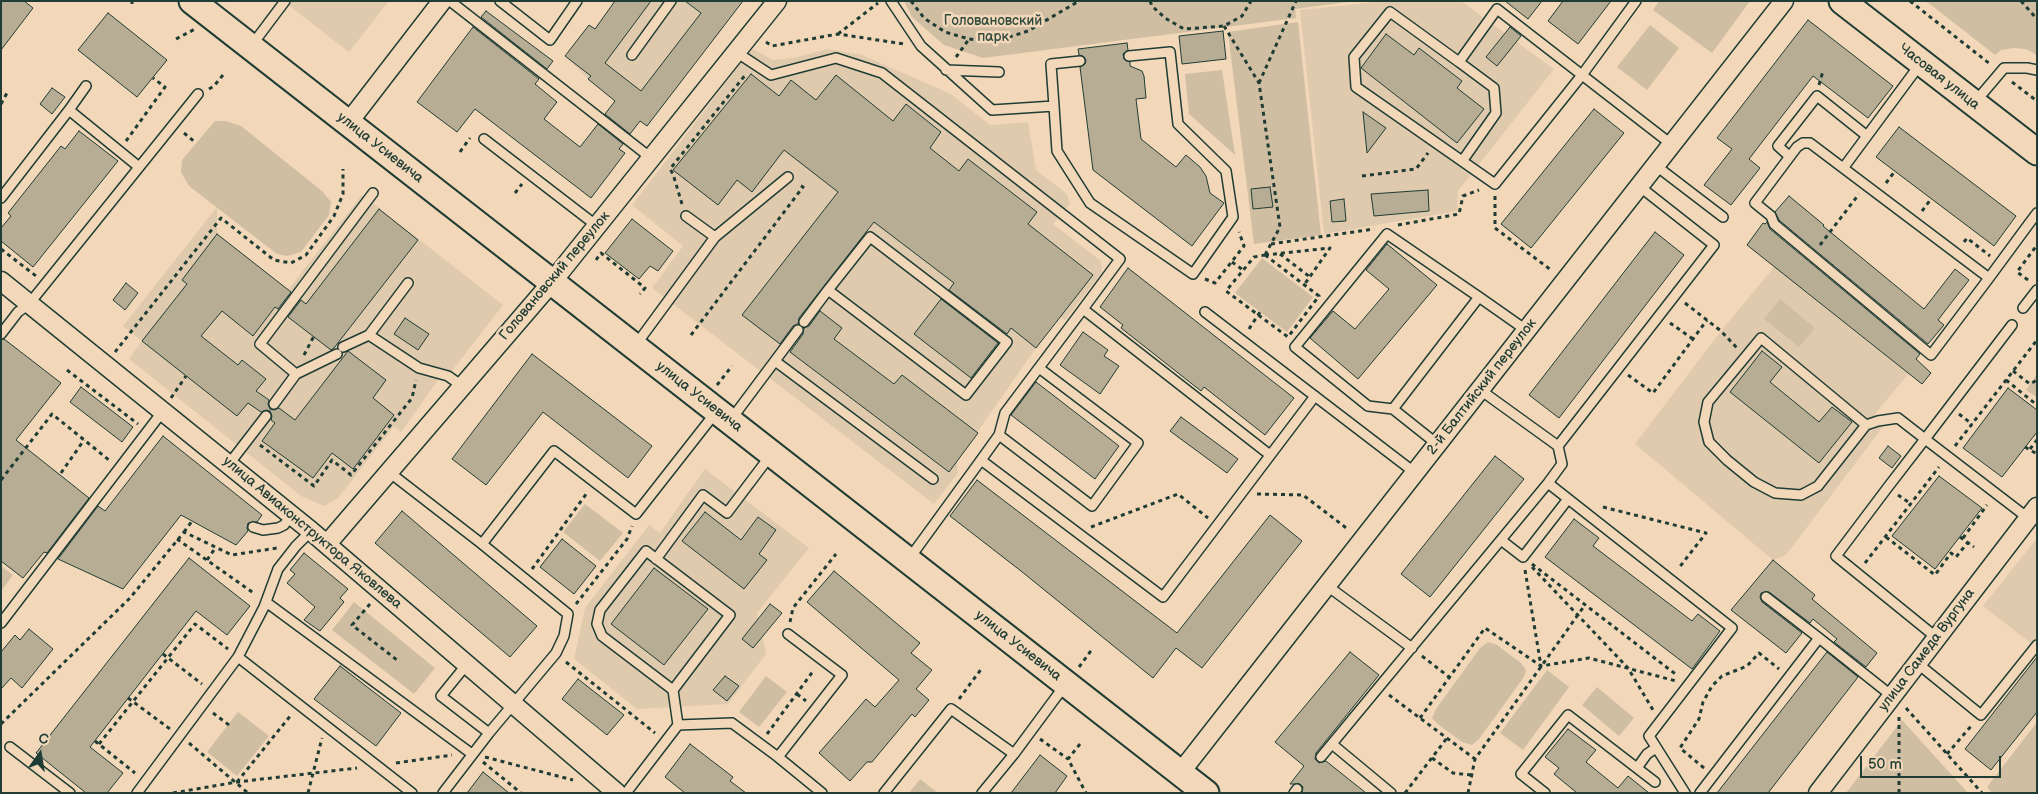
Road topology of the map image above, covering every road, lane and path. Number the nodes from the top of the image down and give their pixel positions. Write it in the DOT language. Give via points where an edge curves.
graph roads {
  1 [pos="192,1"];
  2 [pos="285,1"];
  3 [pos="442,1"];
  4 [pos="450,1"];
  5 [pos="500,1"];
  6 [pos="577,1"];
  7 [pos="672,1"];
  8 [pos="777,1"];
  9 [pos="880,1"];
  10 [pos="891,1"];
  11 [pos="911,1"];
  12 [pos="1079,1"];
  13 [pos="1150,1"];
  14 [pos="1250,1"];
  15 [pos="1296,1"];
  16 [pos="1636,1"];
  17 [pos="1784,1"];
  18 [pos="1842,1"];
  19 [pos="1910,1"];
  20 [pos="2021,1"];
  21 [pos="2037,20"];
  22 [pos="1224,26"];
  23 [pos="838,34"];
  24 [pos="969,39"];
  25 [pos="761,40"];
  26 [pos="921,46"];
  27 [pos="251,47"];
  28 [pos="736,52"];
  29 [pos="632,55"];
  30 [pos="1129,56"];
  31 [pos="1080,61"];
  32 [pos="1459,62"];
  33 [pos="1921,63"];
  34 [pos="754,64"];
  35 [pos="946,70"];
  36 [pos="2037,70"];
  37 [pos="999,72"];
  38 [pos="1999,72"];
  39 [pos="223,75"];
  40 [pos="1582,75"];
  41 [pos="153,78"];
  42 [pos="1259,83"];
  43 [pos="86,86"];
  44 [pos="8,91"];
  45 [pos="198,94"];
  46 [pos="2037,101"];
  47 [pos="1974,103"];
  48 [pos="1,104"];
  49 [pos="1054,106"];
  50 [pos="69,110"];
  51 [pos="348,123"];
  52 [pos="1867,136"];
  53 [pos="484,139"];
  54 [pos="1436,142"];
  55 [pos="1671,144"];
  56 [pos="119,151"];
  57 [pos="2037,152"];
  58 [pos="1789,156"];
  59 [pos="651,158"];
  60 [pos="1463,160"];
  61 [pos="1655,165"];
  62 [pos="139,167"];
  63 [pos="1844,167"];
  64 [pos="343,169"];
  65 [pos="1362,176"];
  66 [pos="788,178"];
  67 [pos="1495,184"];
  68 [pos="1866,184"];
  69 [pos="1639,186"];
  70 [pos="373,193"];
  71 [pos="1,198"];
  72 [pos="2037,213"];
  73 [pos="686,216"];
  74 [pos="1724,216"];
  75 [pos="597,226"];
  76 [pos="715,237"];
  77 [pos="2037,245"];
  78 [pos="1244,246"];
  79 [pos="1,249"];
  80 [pos="1997,249"];
  81 [pos="1280,254"];
  82 [pos="1956,254"];
  83 [pos="1265,255"];
  84 [pos="1812,255"];
  85 [pos="596,260"];
  86 [pos="1232,262"];
  87 [pos="1243,270"];
  88 [pos="1310,277"];
  89 [pos="1989,278"];
  90 [pos="1,281"];
  91 [pos="1565,281"];
  92 [pos="552,282"];
  93 [pos="1216,282"];
  94 [pos="2030,282"];
  95 [pos="408,283"];
  96 [pos="45,284"];
  97 [pos="1304,285"];
  98 [pos="828,290"];
  99 [pos="2037,290"];
  100 [pos="640,294"];
  101 [pos="1675,295"];
  102 [pos="1479,297"];
  103 [pos="29,304"];
  104 [pos="2023,308"];
  105 [pos="1083,309"];
  106 [pos="1205,312"];
  107 [pos="1659,315"];
  108 [pos="1708,320"];
  109 [pos="804,322"];
  110 [pos="2012,325"];
  111 [pos="798,330"];
  112 [pos="1526,330"];
  113 [pos="1,334"];
  114 [pos="691,334"];
  115 [pos="368,335"];
  116 [pos="1693,339"];
  117 [pos="2037,340"];
  118 [pos="634,346"];
  119 [pos="1746,357"];
  120 [pos="775,361"];
  121 [pos="105,364"];
  122 [pos="1039,368"];
  123 [pos="1618,368"];
  124 [pos="67,370"];
  125 [pos="2013,371"];
  126 [pos="296,374"];
  127 [pos="186,376"];
  128 [pos="2006,380"];
  129 [pos="2037,380"];
  130 [pos="462,386"];
  131 [pos="1479,389"];
  132 [pos="1315,396"];
  133 [pos="412,398"];
  134 [pos="274,404"];
  135 [pos="2037,405"];
  136 [pos="1393,409"];
  137 [pos="163,411"];
  138 [pos="266,416"];
  139 [pos="724,416"];
  140 [pos="1866,425"];
  141 [pos="147,432"];
  142 [pos="999,435"];
  143 [pos="250,437"];
  144 [pos="1925,439"];
  145 [pos="84,440"];
  146 [pos="2037,440"];
  147 [pos="1437,444"];
  148 [pos="1558,446"];
  149 [pos="2025,447"];
  150 [pos="2030,449"];
  151 [pos="772,454"];
  152 [pos="2037,454"];
  153 [pos="1270,455"];
  154 [pos="1947,456"];
  155 [pos="108,460"];
  156 [pos="981,460"];
  157 [pos="229,464"];
  158 [pos="389,472"];
  159 [pos="1414,472"];
  160 [pos="61,473"];
  161 [pos="933,479"];
  162 [pos="1,480"];
  163 [pos="595,482"];
  164 [pos="1548,483"];
  165 [pos="1240,496"];
  166 [pos="1568,499"];
  167 [pos="1987,505"];
  168 [pos="2032,512"];
  169 [pos="636,514"];
  170 [pos="292,515"];
  171 [pos="192,521"];
  172 [pos="252,526"];
  173 [pos="1217,526"];
  174 [pos="311,531"];
  175 [pos="184,532"];
  176 [pos="1076,532"];
  177 [pos="1886,537"];
  178 [pos="177,539"];
  179 [pos="1361,539"];
  180 [pos="1501,540"];
  181 [pos="1968,542"];
  182 [pos="327,544"];
  183 [pos="482,544"];
  184 [pos="296,546"];
  185 [pos="216,547"];
  186 [pos="1974,548"];
  187 [pos="836,554"];
  188 [pos="1523,557"];
  189 [pos="656,558"];
  190 [pos="207,560"];
  191 [pos="908,560"];
  192 [pos="1858,573"];
  193 [pos="524,579"];
  194 [pos="1670,579"];
  195 [pos="1326,585"];
  196 [pos="382,590"];
  197 [pos="1766,596"];
  198 [pos="266,602"];
  199 [pos="1585,605"];
  200 [pos="568,614"];
  201 [pos="1577,615"];
  202 [pos="1,623"];
  203 [pos="788,634"];
  204 [pos="1819,638"];
  205 [pos="1937,638"];
  206 [pos="2037,645"];
  207 [pos="1412,648"];
  208 [pos="163,654"];
  209 [pos="556,654"];
  210 [pos="238,657"];
  211 [pos="168,658"];
  212 [pos="397,660"];
  213 [pos="821,660"];
  214 [pos="1917,663"];
  215 [pos="466,664"];
  216 [pos="1541,666"];
  217 [pos="982,668"];
  218 [pos="1628,668"];
  219 [pos="1449,677"];
  220 [pos="1789,677"];
  221 [pos="1066,684"];
  222 [pos="1689,684"];
  223 [pos="1379,687"];
  224 [pos="674,690"];
  225 [pos="213,692"];
  226 [pos="1892,696"];
  227 [pos="128,698"];
  228 [pos="134,701"];
  229 [pos="203,704"];
  230 [pos="512,704"];
  231 [pos="300,705"];
  232 [pos="951,709"];
  233 [pos="1899,713"];
  234 [pos="1981,715"];
  235 [pos="1420,718"];
  236 [pos="1660,722"];
  237 [pos="1,724"];
  238 [pos="228,724"];
  239 [pos="325,725"];
  240 [pos="678,725"];
  241 [pos="1030,732"];
  242 [pos="488,733"];
  243 [pos="180,736"];
  244 [pos="1447,738"];
  245 [pos="95,741"];
  246 [pos="665,741"];
  247 [pos="99,744"];
  248 [pos="760,744"];
  249 [pos="1080,744"];
  250 [pos="1332,744"];
  251 [pos="10,747"];
  252 [pos="1656,748"];
  253 [pos="472,754"];
  254 [pos="1014,754"];
  255 [pos="1947,754"];
  256 [pos="778,757"];
  257 [pos="1321,757"];
  258 [pos="1432,758"];
  259 [pos="1068,759"];
  260 [pos="1475,759"];
  261 [pos="1637,768"];
  262 [pos="1180,772"];
  263 [pos="1472,776"];
  264 [pos="1713,776"];
  265 [pos="146,781"];
  266 [pos="237,782"];
  267 [pos="1655,782"];
  268 [pos="599,787"];
  269 [pos="308,792"];
  270 [pos="1203,792"];
  271 [pos="70,793"];
  272 [pos="137,793"];
  273 [pos="248,793"];
  274 [pos="412,793"];
  275 [pos="443,793"];
  276 [pos="521,793"];
  277 [pos="617,793"];
  278 [pos="626,793"];
  279 [pos="822,793"];
  280 [pos="884,793"];
  281 [pos="982,793"];
  282 [pos="1086,793"];
  283 [pos="1391,793"];
  284 [pos="1406,793"];
  285 [pos="1468,793"];
  286 [pos="1545,793"];
  287 [pos="1685,793"];
  288 [pos="1700,793"];
  289 [pos="1818,793"];
  290 [pos="1898,793"];
  291 [pos="1982,793"];
  1 -- 27 [label="street, улица Усиевича"];
  2 -- 27 [label="lane"];
  3 -- 51 [label="street"];
  4 -- 59 [label="lane"];
  5 -- 6 [label="lane" via="550,40"];
  7 -- 29 [label="lane"];
  8 -- 28 [label="street, Головановский переулок"];
  9 -- 23 [label="path"];
  10 -- 26 [label="lane"];
  11 -- 24 [label="path" via="924,18 944,32"];
  12 -- 24 [label="path" via="1028,31 988,41"];
  13 -- 22 [label="path" via="1165,18 1184,29"];
  14 -- 22 [label="path" via="1242,16"];
  15 -- 42 [label="path"];
  16 -- 40 [label="lane"];
  17 -- 55 [label="street, 2-й Балтийский переулок"];
  18 -- 33 [label="street, Часовая улица"];
  19 -- 38 [label="path"];
  20 -- 21 [label="path"];
  22 -- 42 [label="path"];
  23 -- 25 [label="path" via="772,46"];
  23 -- 26 [label="path"];
  24 -- 35 [label="path"];
  26 -- 35 [label="lane"];
  27 -- 51 [label="street, улица Усиевича"];
  28 -- 34 [label="lane"];
  28 -- 59 [label="street, Головановский переулок"];
  30 -- 49 [label="lane" via="1170,52 1178,124 1226,171 1234,217 1193,274 1090,203 1057,150"];
  31 -- 49 [label="lane" via="1051,64"];
  32 -- 40 [label="lane" via="1497,9"];
  32 -- 54 [label="lane" via="1390,12 1354,57 1356,87"];
  32 -- 60 [label="lane" via="1494,88 1496,113"];
  33 -- 47 [label="street, Часовая улица"];
  33 -- 52 [label="lane"];
  34 -- 73 [label="path" via="670,170"];
  34 -- 105 [label="lane" via="771,75 836,58 882,74 1120,259"];
  35 -- 37 [label="lane"];
  35 -- 49 [label="lane" via="992,110"];
  36 -- 38 [label="lane" via="2004,68"];
  38 -- 46 [label="path"];
  38 -- 47 [label="lane"];
  39 -- 45 [label="path" via="214,86"];
  40 -- 55 [label="lane"];
  40 -- 67 [label="lane"];
  41 -- 56 [label="path" via="165,87"];
  42 -- 83 [label="path" via="1280,227"];
  43 -- 50 [label="lane"];
  44 -- 48 [label="path"];
  45 -- 62 [label="lane"];
  47 -- 57 [label="street, Часовая улица"];
  50 -- 56 [label="lane"];
  50 -- 71 [label="lane"];
  51 -- 92 [label="street, улица Усиевича"];
  52 -- 58 [label="lane" via="1817,96 1778,146"];
  52 -- 63 [label="lane"];
  53 -- 75 [label="lane"];
  54 -- 60 [label="lane"];
  54 -- 65 [label="path" via="1416,169"];
  55 -- 61 [label="street, 2-й Балтийский переулок"];
  56 -- 62 [label="lane"];
  58 -- 63 [label="lane" via="1803,143 1810,143"];
  58 -- 84 [label="lane" via="1755,203 1774,224"];
  59 -- 75 [label="street, Головановский переулок"];
  60 -- 67 [label="lane"];
  61 -- 69 [label="street, 2-й Балтийский переулок"];
  61 -- 74 [label="lane"];
  62 -- 96 [label="lane"];
  63 -- 68 [label="lane"];
  64 -- 121 [label="path" via="343,194 337,209 306,255 291,263 274,260 221,218"];
  66 -- 76 [label="lane"];
  66 -- 114 [label="path" via="803,187"];
  67 -- 91 [label="path" via="1495,228"];
  68 -- 82 [label="lane"];
  68 -- 84 [label="path"];
  69 -- 91 [label="street, 2-й Балтийский переулок"];
  69 -- 101 [label="lane" via="1714,245"];
  70 -- 126 [label="lane" via="260,344"];
  72 -- 89 [label="lane"];
  73 -- 76 [label="lane"];
  75 -- 92 [label="street, Головановский переулок"];
  76 -- 118 [label="lane"];
  77 -- 94 [label="path" via="2016,272"];
  78 -- 86 [label="path"];
  79 -- 96 [label="path"];
  80 -- 82 [label="path" via="1991,257 1967,238"];
  81 -- 83 [label="path"];
  81 -- 88 [label="path"];
  81 -- 88 [label="path" via="1330,248"];
  82 -- 89 [label="lane"];
  83 -- 87 [label="path" via="1254,257"];
  83 -- 97 [label="path"];
  84 -- 89 [label="lane" via="1931,355"];
  85 -- 100 [label="path" via="601,254 645,288"];
  86 -- 87 [label="path"];
  86 -- 93 [label="path"];
  87 -- 97 [label="path" via="1226,291 1288,337 1319,296"];
  88 -- 97 [label="path"];
  90 -- 103 [label="street, улица Авиаконструктора Яковлева"];
  91 -- 112 [label="street, 2-й Балтийский переулок"];
  92 -- 118 [label="street, улица Усиевича"];
  92 -- 130 [label="street, Головановский переулок"];
  95 -- 115 [label="lane"];
  96 -- 103 [label="lane"];
  98 -- 98 [label="lane" via="870,237 1007,342 966,395"];
  98 -- 109 [label="lane"];
  99 -- 104 [label="lane"];
  101 -- 107 [label="lane"];
  101 -- 108 [label="path"];
  102 -- 112 [label="lane"];
  102 -- 136 [label="lane"];
  102 -- 136 [label="lane" via="1387,234 1294,347 1368,406"];
  103 -- 113 [label="lane" via="18,312"];
  103 -- 121 [label="street, улица Авиаконструктора Яковлева"];
  105 -- 122 [label="lane"];
  105 -- 153 [label="lane"];
  106 -- 132 [label="lane"];
  107 -- 116 [label="path"];
  107 -- 123 [label="lane"];
  108 -- 116 [label="path"];
  108 -- 119 [label="path"];
  110 -- 144 [label="lane"];
  111 -- 120 [label="lane"];
  112 -- 131 [label="street, 2-й Балтийский переулок"];
  115 -- 126 [label="lane"];
  115 -- 130 [label="lane" via="419,368 448,376"];
  116 -- 123 [label="path" via="1652,393"];
  117 -- 125 [label="path"];
  118 -- 139 [label="street, улица Усиевича"];
  119 -- 140 [label="lane" via="1761,338"];
  119 -- 140 [label="lane" via="1708,402 1704,422 1709,442 1754,482 1775,493 1801,495 1818,486"];
  120 -- 139 [label="lane"];
  120 -- 161 [label="lane"];
  121 -- 137 [label="street, улица Авиаконструктора Яковлева"];
  122 -- 142 [label="lane" via="1005,413"];
  122 -- 142 [label="lane" via="1138,444 1092,506"];
  123 -- 148 [label="lane"];
  124 -- 141 [label="path"];
  125 -- 128 [label="path"];
  125 -- 129 [label="path" via="2030,384"];
  126 -- 134 [label="lane"];
  127 -- 137 [label="path"];
  128 -- 135 [label="path"];
  128 -- 154 [label="path"];
  130 -- 158 [label="street, Головановский переулок"];
  131 -- 147 [label="street, 2-й Балтийский переулок"];
  131 -- 148 [label="lane"];
  132 -- 153 [label="lane"];
  132 -- 159 [label="lane"];
  133 -- 143 [label="path" via="351,475 332,460 314,486"];
  136 -- 147 [label="lane"];
  137 -- 141 [label="lane"];
  137 -- 157 [label="street, улица Авиаконструктора Яковлева"];
  138 -- 143 [label="lane"];
  139 -- 151 [label="street, улица Усиевича"];
  139 -- 169 [label="lane"];
  140 -- 144 [label="lane" via="1898,418"];
  141 -- 202 [label="lane"];
  142 -- 156 [label="lane"];
  143 -- 157 [label="lane"];
  144 -- 154 [label="lane"];
  144 -- 192 [label="lane" via="1836,556"];
  145 -- 155 [label="path"];
  145 -- 160 [label="path"];
  145 -- 162 [label="path" via="52,414"];
  146 -- 150 [label="path"];
  147 -- 159 [label="street, 2-й Балтийский переулок"];
  148 -- 164 [label="lane" via="1562,464"];
  149 -- 150 [label="path"];
  150 -- 152 [label="path"];
  151 -- 189 [label="lane" via="727,513 703,496"];
  151 -- 191 [label="street, улица Усиевича"];
  153 -- 165 [label="lane"];
  154 -- 168 [label="lane"];
  154 -- 177 [label="path"];
  156 -- 176 [label="lane"];
  156 -- 191 [label="lane"];
  157 -- 170 [label="street, улица Авиаконструктора Яковлева"];
  158 -- 182 [label="street, Головановский переулок"];
  158 -- 183 [label="lane"];
  159 -- 179 [label="street, 2-й Балтийский переулок"];
  163 -- 169 [label="lane"];
  163 -- 183 [label="lane" via="554,451"];
  163 -- 193 [label="path"];
  164 -- 166 [label="lane"];
  164 -- 180 [label="lane"];
  165 -- 173 [label="lane"];
  165 -- 179 [label="path" via="1303,495"];
  166 -- 188 [label="lane"];
  166 -- 194 [label="lane"];
  166 -- 194 [label="path" via="1706,533"];
  167 -- 181 [label="path" via="1961,537"];
  168 -- 205 [label="street, улица Самеда Вургуна"];
  169 -- 200 [label="path" via="627,539"];
  170 -- 172 [label="lane" via="278,528 263,530"];
  170 -- 174 [label="street, улица Авиаконструктора Яковлева"];
  171 -- 175 [label="path"];
  173 -- 176 [label="path" via="1178,494"];
  173 -- 176 [label="lane" via="1163,597"];
  174 -- 182 [label="street, улица Авиаконструктора Яковлева"];
  174 -- 184 [label="lane"];
  175 -- 178 [label="path"];
  175 -- 185 [label="path"];
  177 -- 181 [label="path" via="1934,575 1951,553 1956,557"];
  177 -- 192 [label="path"];
  178 -- 190 [label="path"];
  178 -- 237 [label="path" via="130,598"];
  179 -- 195 [label="street, 2-й Балтийский переулок"];
  180 -- 188 [label="lane"];
  180 -- 207 [label="lane"];
  181 -- 186 [label="path"];
  182 -- 196 [label="street, улица Авиаконструктора Яковлева"];
  183 -- 193 [label="lane"];
  184 -- 185 [label="path" via="232,555"];
  184 -- 198 [label="lane" via="278,569"];
  185 -- 190 [label="path"];
  187 -- 203 [label="path" via="793,608"];
  188 -- 199 [label="path"];
  188 -- 201 [label="path"];
  188 -- 216 [label="path"];
  189 -- 224 [label="lane" via="730,615"];
  189 -- 224 [label="lane" via="646,551 600,610 597,624 602,636"];
  190 -- 198 [label="path"];
  191 -- 221 [label="street, улица Усиевича"];
  192 -- 205 [label="lane"];
  193 -- 200 [label="lane"];
  194 -- 222 [label="lane" via="1732,628"];
  195 -- 207 [label="lane"];
  195 -- 262 [label="street, 2-й Балтийский переулок"];
  196 -- 212 [label="path" via="352,624"];
  196 -- 215 [label="street, улица Авиаконструктора Яковлева"];
  197 -- 204 [label="lane"];
  198 -- 210 [label="lane"];
  198 -- 253 [label="lane"];
  199 -- 201 [label="path"];
  199 -- 222 [label="path"];
  200 -- 209 [label="lane"];
  201 -- 216 [label="path"];
  201 -- 218 [label="path"];
  203 -- 213 [label="lane"];
  204 -- 220 [label="lane"];
  204 -- 226 [label="lane"];
  205 -- 214 [label="street, улица Самеда Вургуна"];
  206 -- 234 [label="lane"];
  207 -- 219 [label="path"];
  207 -- 223 [label="lane"];
  208 -- 211 [label="path"];
  209 -- 230 [label="lane"];
  209 -- 246 [label="path"];
  210 -- 211 [label="path" via="195,624"];
  210 -- 225 [label="lane"];
  210 -- 231 [label="lane"];
  211 -- 225 [label="path"];
  211 -- 228 [label="path"];
  213 -- 248 [label="path"];
  213 -- 256 [label="lane" via="842,675"];
  214 -- 226 [label="street, улица Самеда Вургуна"];
  214 -- 234 [label="lane"];
  215 -- 230 [label="street, улица Авиаконструктора Яковлева"];
  215 -- 242 [label="lane" via="441,696"];
  216 -- 218 [label="path" via="1589,658"];
  216 -- 219 [label="path" via="1485,628"];
  216 -- 260 [label="path"];
  217 -- 232 [label="path"];
  218 -- 222 [label="path"];
  218 -- 236 [label="path"];
  219 -- 235 [label="path"];
  220 -- 264 [label="lane"];
  220 -- 264 [label="path" via="1759,653 1747,666 1722,676 1712,686 1703,702 1699,719 1680,748"];
  221 -- 241 [label="lane"];
  221 -- 262 [label="street, улица Усиевича"];
  222 -- 236 [label="lane"];
  223 -- 235 [label="path"];
  223 -- 250 [label="lane"];
  224 -- 240 [label="lane"];
  225 -- 229 [label="lane"];
  226 -- 255 [label="path"];
  226 -- 289 [label="street, улица Самеда Вургуна"];
  227 -- 228 [label="path"];
  228 -- 243 [label="path"];
  228 -- 247 [label="path"];
  229 -- 238 [label="path"];
  229 -- 243 [label="lane"];
  230 -- 242 [label="lane"];
  230 -- 268 [label="street, улица Авиаконструктора Яковлева"];
  231 -- 239 [label="lane"];
  231 -- 266 [label="path"];
  232 -- 254 [label="lane"];
  232 -- 280 [label="lane"];
  233 -- 290 [label="path"];
  234 -- 255 [label="path"];
  235 -- 244 [label="path"];
  236 -- 252 [label="lane" via="1649,736"];
  239 -- 269 [label="path"];
  239 -- 274 [label="lane"];
  240 -- 246 [label="lane"];
  240 -- 248 [label="lane" via="732,723"];
  241 -- 254 [label="lane"];
  241 -- 259 [label="path"];
  242 -- 253 [label="lane"];
  243 -- 265 [label="lane"];
  243 -- 266 [label="path"];
  244 -- 258 [label="path"];
  244 -- 260 [label="path"];
  245 -- 247 [label="path"];
  246 -- 278 [label="lane"];
  247 -- 265 [label="path"];
  248 -- 256 [label="lane"];
  249 -- 259 [label="path"];
  250 -- 257 [label="lane"];
  250 -- 283 [label="lane"];
  251 -- 271 [label="lane"];
  252 -- 261 [label="lane"];
  252 -- 287 [label="lane"];
  253 -- 275 [label="lane"];
  253 -- 276 [label="path"];
  254 -- 281 [label="lane"];
  255 -- 291 [label="path"];
  256 -- 279 [label="lane"];
  258 -- 263 [label="path" via="1453,773"];
  258 -- 284 [label="path"];
  259 -- 282 [label="path"];
  260 -- 263 [label="path"];
  261 -- 267 [label="lane"];
  261 -- 286 [label="lane" via="1568,715 1521,774"];
  262 -- 270 [label="street, улица Усиевича"];
  263 -- 285 [label="path"];
  264 -- 288 [label="lane"];
  265 -- 272 [label="lane"];
  266 -- 273 [label="path"];
  268 -- 277 [label="street, улица Авиаконструктора Яковлева"];
}
